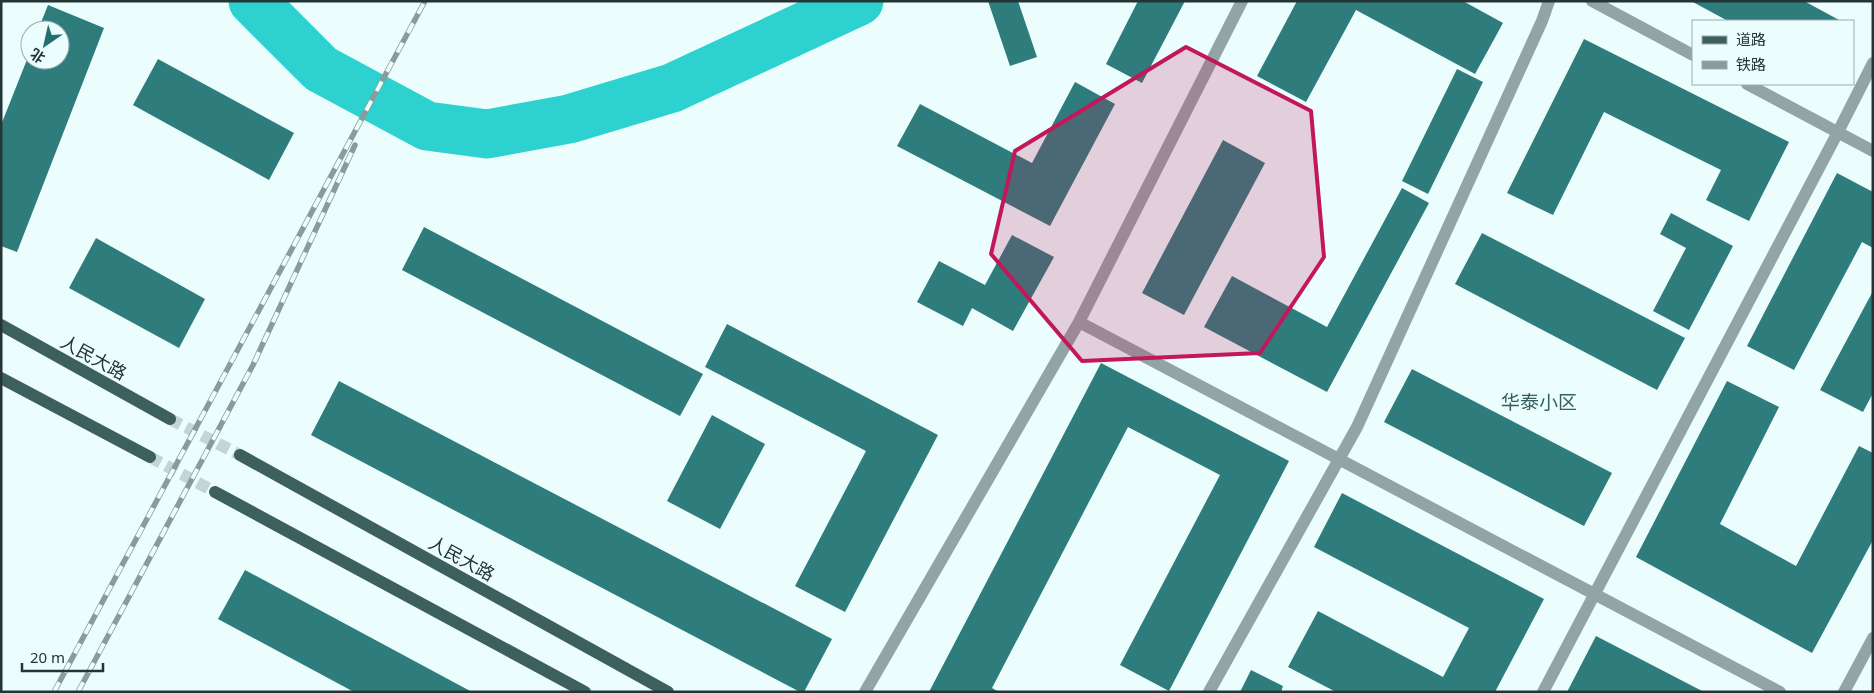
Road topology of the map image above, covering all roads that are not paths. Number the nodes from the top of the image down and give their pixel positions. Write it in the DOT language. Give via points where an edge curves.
graph roads {
  1 [pos="1242,1"];
  2 [pos="1549,1"];
  3 [pos="1592,1"];
  4 [pos="1692,54"];
  5 [pos="1873,63"];
  6 [pos="1749,85"];
  7 [pos="1838,132"];
  8 [pos="1873,151"];
  9 [pos="1079,322"];
  10 [pos="1,325"];
  11 [pos="1,378"];
  12 [pos="170,419"];
  13 [pos="240,455"];
  14 [pos="150,457"];
  15 [pos="1340,459"];
  16 [pos="215,492"];
  17 [pos="1594,594"];
  18 [pos="1873,638"];
  19 [pos="585,692"];
  20 [pos="668,692"];
  21 [pos="865,692"];
  22 [pos="1209,692"];
  23 [pos="1543,692"];
  24 [pos="1780,692"];
  25 [pos="1844,692"];
  1 -- 9 [label="street"];
  2 -- 15 [label="street" via="1357,428"];
  3 -- 4 [label="street"];
  5 -- 7 [label="street"];
  6 -- 7 [label="street"];
  7 -- 8 [label="street"];
  7 -- 17 [label="street"];
  9 -- 15 [label="street"];
  9 -- 21 [label="street"];
  10 -- 12 [label="main road, 人民大路"];
  11 -- 14 [label="main road"];
  13 -- 20 [label="main road, 人民大路"];
  15 -- 17 [label="street"];
  15 -- 22 [label="street"];
  16 -- 19 [label="main road"];
  17 -- 23 [label="street"];
  17 -- 24 [label="street"];
  18 -- 25 [label="street"];
}
